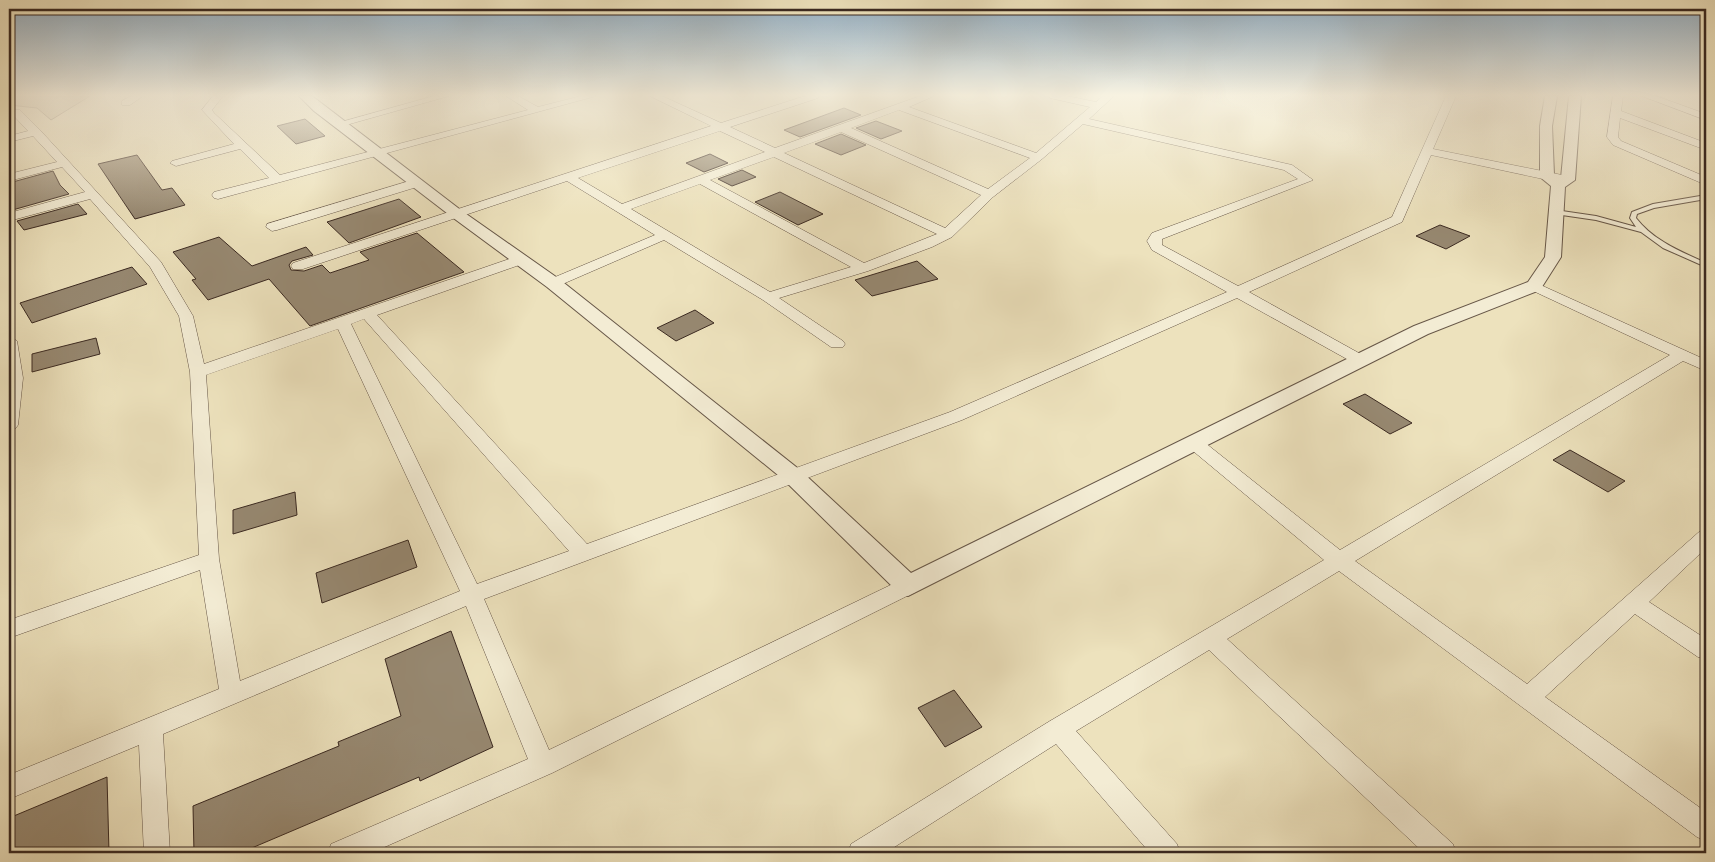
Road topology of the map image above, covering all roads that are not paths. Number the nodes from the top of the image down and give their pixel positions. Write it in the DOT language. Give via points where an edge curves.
graph roads {
  1 [pos="40,136"];
  2 [pos="230,136"];
  3 [pos="355,136"];
  4 [pos="438,136"];
  5 [pos="694,136"];
  6 [pos="742,136"];
  7 [pos="819,136"];
  8 [pos="860,136"];
  9 [pos="980,136"];
  10 [pos="1061,136"];
  11 [pos="1151,136"];
  12 [pos="1434,136"];
  13 [pos="1548,136"];
  14 [pos="1566,136"];
  15 [pos="1612,136"];
  16 [pos="1677,136"];
  17 [pos="240,146"];
  18 [pos="1706,147"];
  19 [pos="1427,151"];
  20 [pos="775,152"];
  21 [pos="376,153"];
  22 [pos="1038,157"];
  23 [pos="65,163"];
  24 [pos="176,163"];
  25 [pos="568,177"];
  26 [pos="9,178"];
  27 [pos="277,179"];
  28 [pos="701,180"];
  29 [pos="1557,180"];
  30 [pos="1706,182"];
  31 [pos="416,183"];
  32 [pos="93,194"];
  33 [pos="989,194"];
  34 [pos="218,195"];
  35 [pos="1706,197"];
  36 [pos="623,208"];
  37 [pos="1555,212"];
  38 [pos="457,214"];
  39 [pos="9,217"];
  40 [pos="272,227"];
  41 [pos="1641,230"];
  42 [pos="947,234"];
  43 [pos="665,235"];
  44 [pos="520,260"];
  45 [pos="1706,265"];
  46 [pos="298,266"];
  47 [pos="863,268"];
  48 [pos="553,283"];
  49 [pos="1534,286"];
  50 [pos="1238,292"];
  51 [pos="768,297"];
  52 [pos="368,313"];
  53 [pos="342,322"];
  54 [pos="9,341"];
  55 [pos="837,344"];
  56 [pos="1682,355"];
  57 [pos="1360,360"];
  58 [pos="1706,366"];
  59 [pos="198,372"];
  60 [pos="9,425"];
  61 [pos="1193,442"];
  62 [pos="792,475"];
  63 [pos="1706,536"];
  64 [pos="584,554"];
  65 [pos="209,559"];
  66 [pos="1340,561"];
  67 [pos="908,586"];
  68 [pos="472,595"];
  69 [pos="1634,603"];
  70 [pos="9,629"];
  71 [pos="1211,638"];
  72 [pos="1706,650"];
  73 [pos="231,694"];
  74 [pos="1528,698"];
  75 [pos="150,728"];
  76 [pos="1059,729"];
  77 [pos="543,765"];
  78 [pos="9,786"];
  79 [pos="1706,828"];
  80 [pos="156,853"];
  81 [pos="341,853"];
  82 [pos="861,853"];
  83 [pos="1167,853"];
  84 [pos="1443,853"];
  1 -- 23 [label="street"];
  2 -- 17 [label="street"];
  3 -- 21 [label="street"];
  4 -- 21 [label="street"];
  5 -- 25 [label="street"];
  6 -- 20 [label="street"];
  7 -- 20 [label="street"];
  8 -- 33 [label="street"];
  9 -- 22 [label="street"];
  10 -- 22 [label="street"];
  11 -- 50 [label="street" via="1288,167 1307,180 1157,236 1154,241 1157,247"];
  12 -- 19 [label="street"];
  13 -- 29 [label="street"];
  14 -- 29 [label="street"];
  15 -- 30 [label="street" via="1617,143"];
  16 -- 18 [label="street"];
  17 -- 24 [label="street"];
  17 -- 27 [label="street"];
  19 -- 29 [label="street"];
  19 -- 50 [label="street" via="1397,219"];
  20 -- 28 [label="street"];
  20 -- 42 [label="street"];
  21 -- 27 [label="street"];
  21 -- 31 [label="street"];
  22 -- 33 [label="street"];
  23 -- 26 [label="street"];
  23 -- 32 [label="street"];
  25 -- 36 [label="street"];
  25 -- 38 [label="street"];
  27 -- 34 [label="street"];
  28 -- 36 [label="street"];
  28 -- 47 [label="street"];
  29 -- 37 [label="street"];
  31 -- 38 [label="street"];
  31 -- 40 [label="street"];
  32 -- 39 [label="street"];
  32 -- 59 [label="street" via="156,265 186,316"];
  33 -- 42 [label="street"];
  35 -- 41 [label="lane" via="1634,212 1633,218"];
  36 -- 43 [label="street"];
  37 -- 41 [label="lane" via="1596,218"];
  37 -- 49 [label="street" via="1553,258"];
  38 -- 44 [label="street"];
  38 -- 46 [label="street"];
  41 -- 45 [label="lane"];
  42 -- 47 [label="street"];
  43 -- 48 [label="street"];
  43 -- 51 [label="street"];
  44 -- 48 [label="street"];
  44 -- 52 [label="street"];
  47 -- 51 [label="street"];
  48 -- 62 [label="street"];
  49 -- 56 [label="street"];
  49 -- 57 [label="street" via="1421,330"];
  50 -- 57 [label="street"];
  50 -- 62 [label="street" via="956,416"];
  51 -- 55 [label="street"];
  52 -- 53 [label="street"];
  52 -- 64 [label="street"];
  53 -- 59 [label="street"];
  53 -- 68 [label="street"];
  54 -- 60 [label="street" via="15,378"];
  56 -- 58 [label="street"];
  56 -- 66 [label="street"];
  57 -- 61 [label="street"];
  59 -- 65 [label="street"];
  61 -- 66 [label="street"];
  61 -- 67 [label="street"];
  62 -- 64 [label="street"];
  62 -- 67 [label="street"];
  63 -- 69 [label="street"];
  64 -- 68 [label="street"];
  65 -- 70 [label="street"];
  65 -- 73 [label="street"];
  66 -- 71 [label="street"];
  66 -- 74 [label="street"];
  67 -- 77 [label="street"];
  68 -- 73 [label="street"];
  68 -- 77 [label="street"];
  69 -- 72 [label="street"];
  69 -- 74 [label="street"];
  71 -- 76 [label="street"];
  71 -- 84 [label="street"];
  73 -- 75 [label="street"];
  74 -- 79 [label="street"];
  75 -- 78 [label="street"];
  75 -- 80 [label="street"];
  76 -- 82 [label="street"];
  76 -- 83 [label="street"];
  77 -- 81 [label="street"];
}
